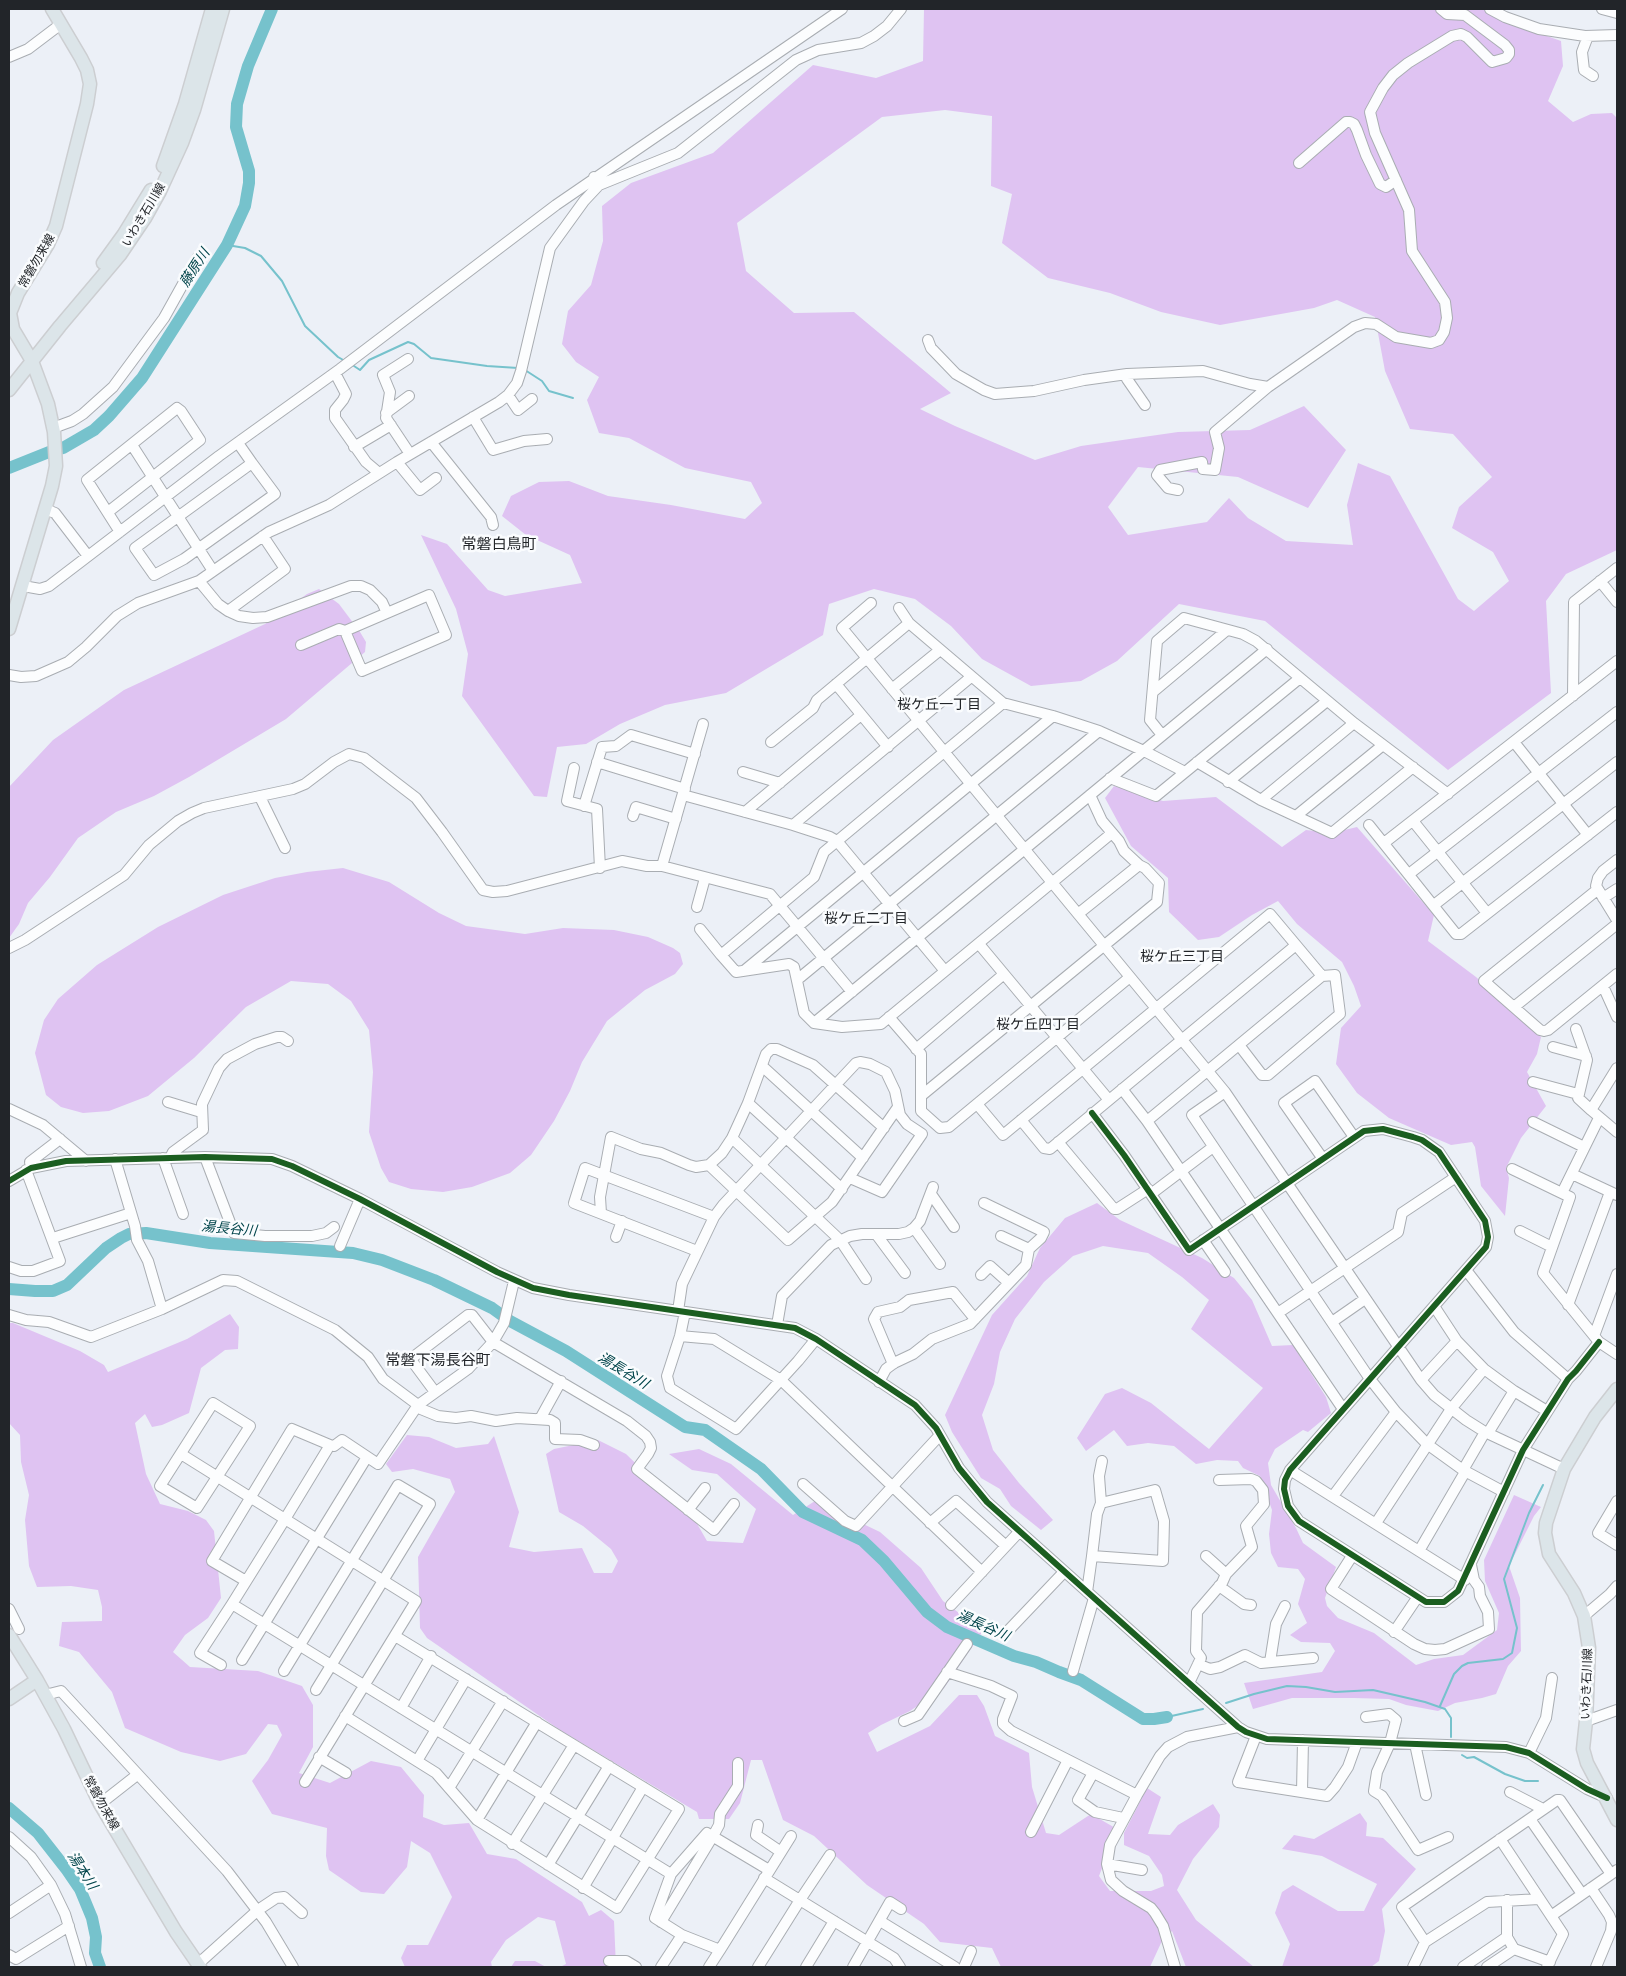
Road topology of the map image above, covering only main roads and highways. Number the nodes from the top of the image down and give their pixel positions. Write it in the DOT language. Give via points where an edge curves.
graph roads {
  1 [pos="52,9"];
  2 [pos="212,9"];
  3 [pos="223,9"];
  4 [pos="30,357"];
  5 [pos="9,376"];
  6 [pos="9,390"];
  7 [pos="10,624"];
  8 [pos="1617,1389"];
  9 [pos="14,1632"];
  10 [pos="37,1680"];
  11 [pos="9,1699"];
  12 [pos="1617,1820"];
  13 [pos="199,1965"];
  1 -- 4 [label="main road, 常磐勿来線" via="82,58 90,84 56,226 10,313 13,329"];
  2 -- 4 [label="main road, いわき石川線" via="186,104 157,181 106,260"];
  3 -- 4 [label="main road, いわき石川線" via="182,143 146,218 120,255"];
  4 -- 5 [label="main road, いわき石川線"];
  4 -- 6 [label="main road, いわき石川線"];
  4 -- 7 [label="main road, 常磐勿来線" via="48,404 54,430 56,466"];
  8 -- 12 [label="main road, いわき石川線" via="1595,1417 1564,1469 1546,1523 1546,1544 1584,1616 1589,1648 1584,1756"];
  9 -- 10 [label="main road, 常磐勿来線"];
  10 -- 11 [label="main road"];
  10 -- 13 [label="main road, 常磐勿来線" via="100,1804"];
}
